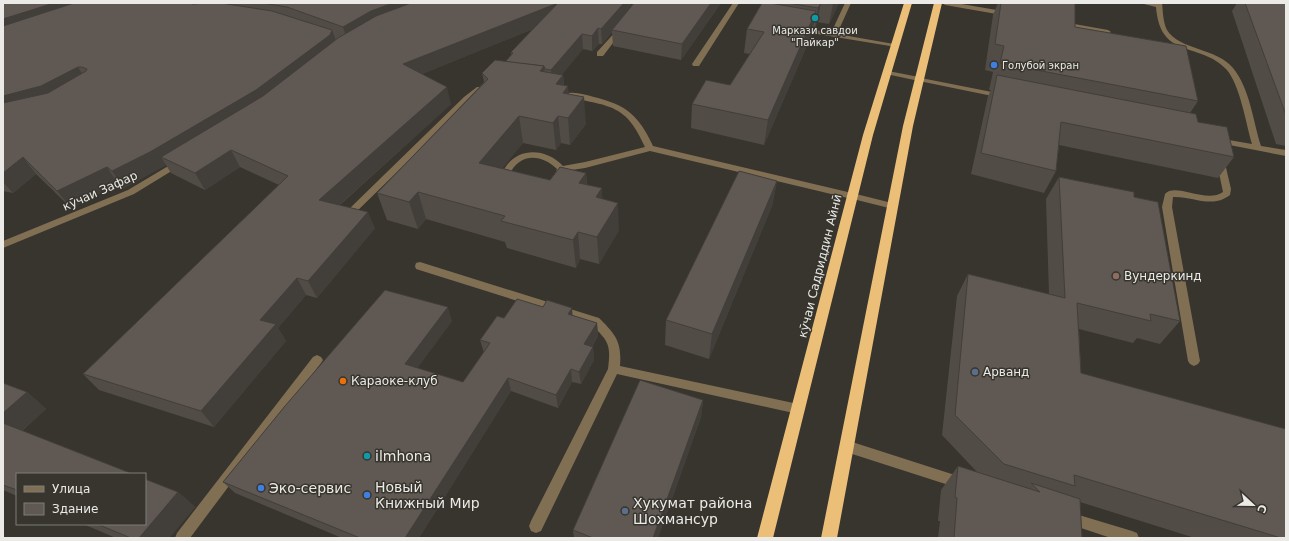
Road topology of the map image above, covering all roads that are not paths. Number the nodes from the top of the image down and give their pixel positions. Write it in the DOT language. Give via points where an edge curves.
graph roads {
  1 [pos="736,3"];
  2 [pos="848,3"];
  3 [pos="908,3"];
  4 [pos="938,3"];
  5 [pos="945,3"];
  6 [pos="1143,3"];
  7 [pos="1159,4"];
  8 [pos="1015,16"];
  9 [pos="1054,22"];
  10 [pos="624,26"];
  11 [pos="795,28"];
  12 [pos="1108,32"];
  13 [pos="833,35"];
  14 [pos="894,46"];
  15 [pos="600,54"];
  16 [pos="696,64"];
  17 [pos="886,72"];
  18 [pos="919,79"];
  19 [pos="488,85"];
  20 [pos="567,94"];
  21 [pos="1013,98"];
  22 [pos="1257,147"];
  23 [pos="650,148"];
  24 [pos="1286,153"];
  25 [pos="185,159"];
  26 [pos="561,169"];
  27 [pos="514,184"];
  28 [pos="551,184"];
  29 [pos="852,196"];
  30 [pos="893,206"];
  31 [pos="350,213"];
  32 [pos="3,245"];
  33 [pos="420,266"];
  34 [pos="316,360"];
  35 [pos="1194,361"];
  36 [pos="614,369"];
  37 [pos="798,409"];
  38 [pos="846,446"];
  39 [pos="974,487"];
  40 [pos="1057,514"];
  41 [pos="536,526"];
  42 [pos="182,538"];
  43 [pos="765,538"];
  44 [pos="829,538"];
  45 [pos="1132,538"];
  1 -- 16 [label="street"];
  2 -- 13 [label="street"];
  3 -- 14 [label="highway, кӯчаи Садриддин Айнӣ"];
  4 -- 18 [label="highway"];
  5 -- 8 [label="street"];
  6 -- 7 [label="street"];
  7 -- 22 [label="street" via="1166,33 1179,42 1217,58 1234,75"];
  9 -- 12 [label="street"];
  10 -- 15 [label="street"];
  11 -- 13 [label="street"];
  13 -- 14 [label="street"];
  14 -- 17 [label="highway, кӯчаи Садриддин Айнӣ"];
  17 -- 18 [label="street"];
  17 -- 29 [label="highway, кӯчаи Садриддин Айнӣ"];
  18 -- 21 [label="street"];
  18 -- 30 [label="highway"];
  19 -- 31 [label="street" via="467,99"];
  20 -- 23 [label="street" via="600,102 627,113 635,120"];
  22 -- 24 [label="street"];
  22 -- 35 [label="street" via="1212,138 1227,193 1224,197 1216,199 1176,193 1169,194 1167,199 1166,207"];
  23 -- 26 [label="street"];
  23 -- 29 [label="street"];
  25 -- 32 [label="street, кӯчаи Зафар" via="131,192"];
  26 -- 27 [label="street" via="548,158 525,156 513,162 506,170 505,176"];
  26 -- 28 [label="street"];
  29 -- 30 [label="street"];
  29 -- 37 [label="highway, кӯчаи Садриддин Айнӣ"];
  30 -- 38 [label="highway"];
  33 -- 36 [label="street" via="595,321 611,337 616,348"];
  34 -- 42 [label="street"];
  36 -- 37 [label="street"];
  36 -- 41 [label="street"];
  37 -- 43 [label="highway, кӯчаи Садриддин Айнӣ"];
  38 -- 39 [label="street"];
  38 -- 44 [label="highway"];
  40 -- 45 [label="street"];
}
